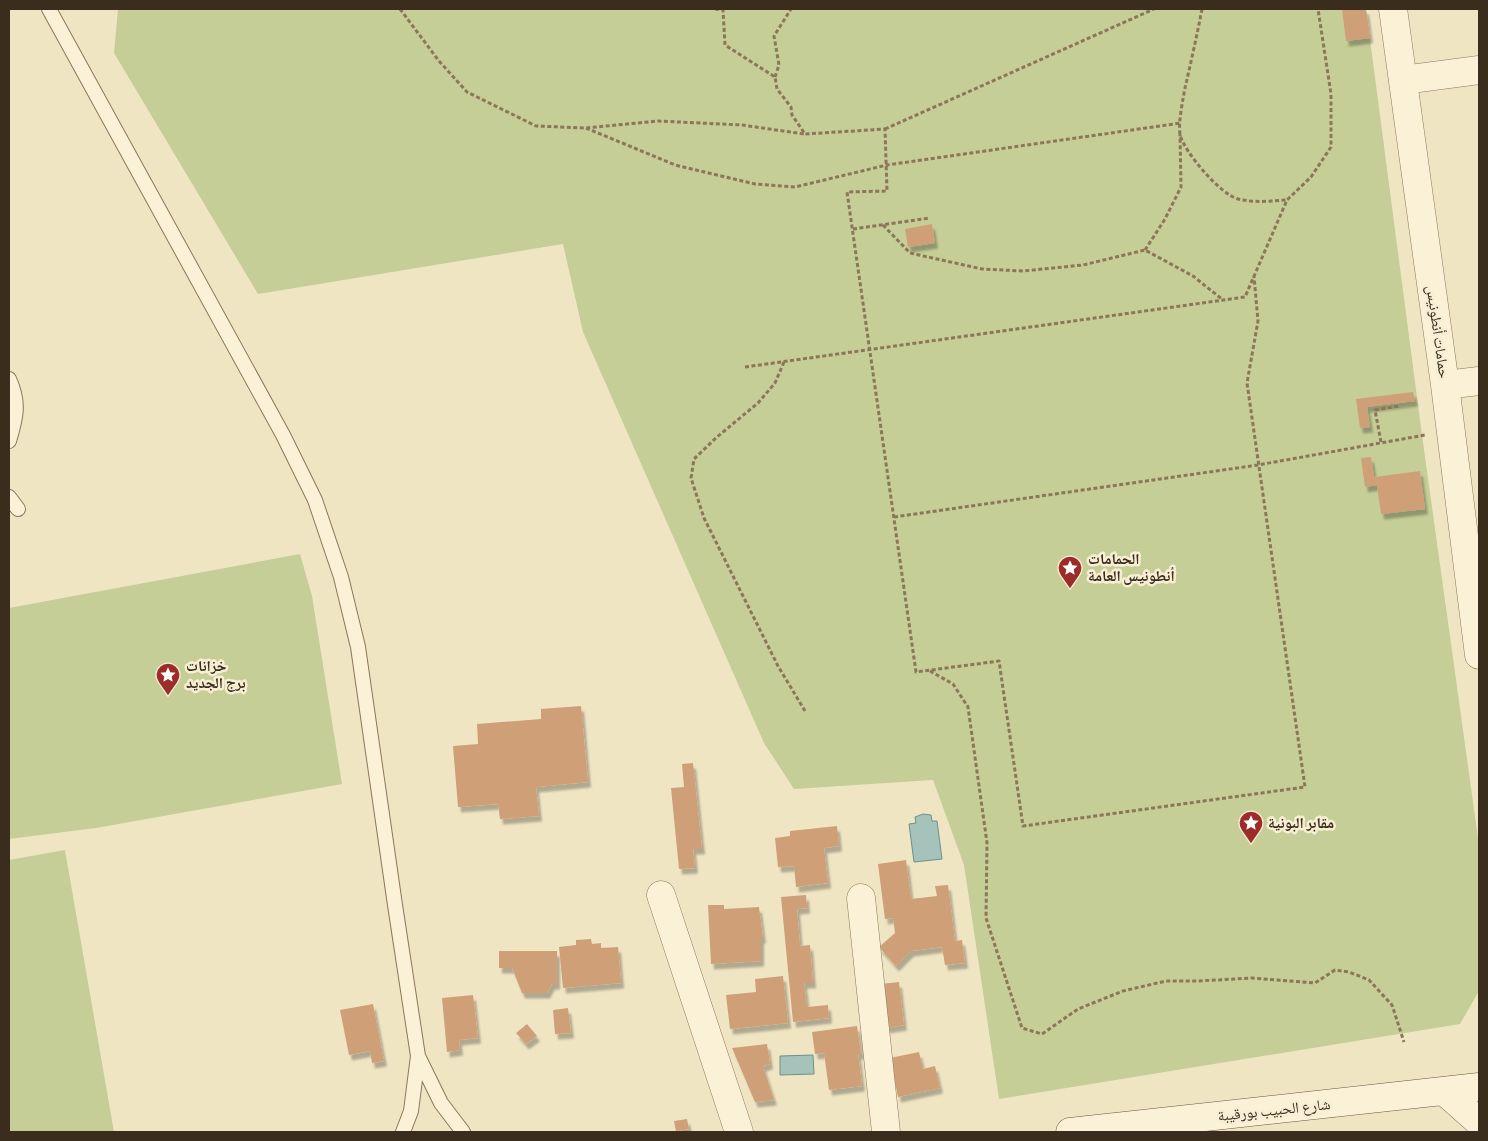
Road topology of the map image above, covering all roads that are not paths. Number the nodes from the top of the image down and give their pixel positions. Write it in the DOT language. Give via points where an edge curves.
graph roads {
  1 [pos="49,9"];
  2 [pos="1394,9"];
  3 [pos="1479,70"];
  4 [pos="1403,80"];
  5 [pos="9,379"];
  6 [pos="1479,381"];
  7 [pos="1445,385"];
  8 [pos="9,442"];
  9 [pos="9,497"];
  10 [pos="18,509"];
  11 [pos="1479,655"];
  12 [pos="662,895"];
  13 [pos="861,898"];
  14 [pos="418,1056"];
  15 [pos="1479,1087"];
  16 [pos="1444,1091"];
  17 [pos="1479,1122"];
  18 [pos="403,1132"];
  19 [pos="462,1132"];
  20 [pos="739,1132"];
  21 [pos="886,1132"];
  22 [pos="1070,1132"];
  1 -- 14 [label="lane" via="283,436 320,517 341,577 358,647"];
  2 -- 4 [label="street, حمامات أنطونيس"];
  3 -- 4 [label="street"];
  4 -- 7 [label="street, حمامات أنطونيس"];
  5 -- 8 [label="lane" via="15,392 16,418"];
  6 -- 7 [label="street"];
  7 -- 11 [label="street, حمامات أنطونيس"];
  9 -- 10 [label="lane"];
  12 -- 20 [label="street"];
  13 -- 21 [label="street"];
  14 -- 18 [label="lane" via="410,1111"];
  14 -- 19 [label="lane" via="441,1103"];
  15 -- 16 [label="street, شارع الحبيب بورقيبة"];
  16 -- 17 [label="street"];
  16 -- 22 [label="street, شارع الحبيب بورقيبة"];
}
